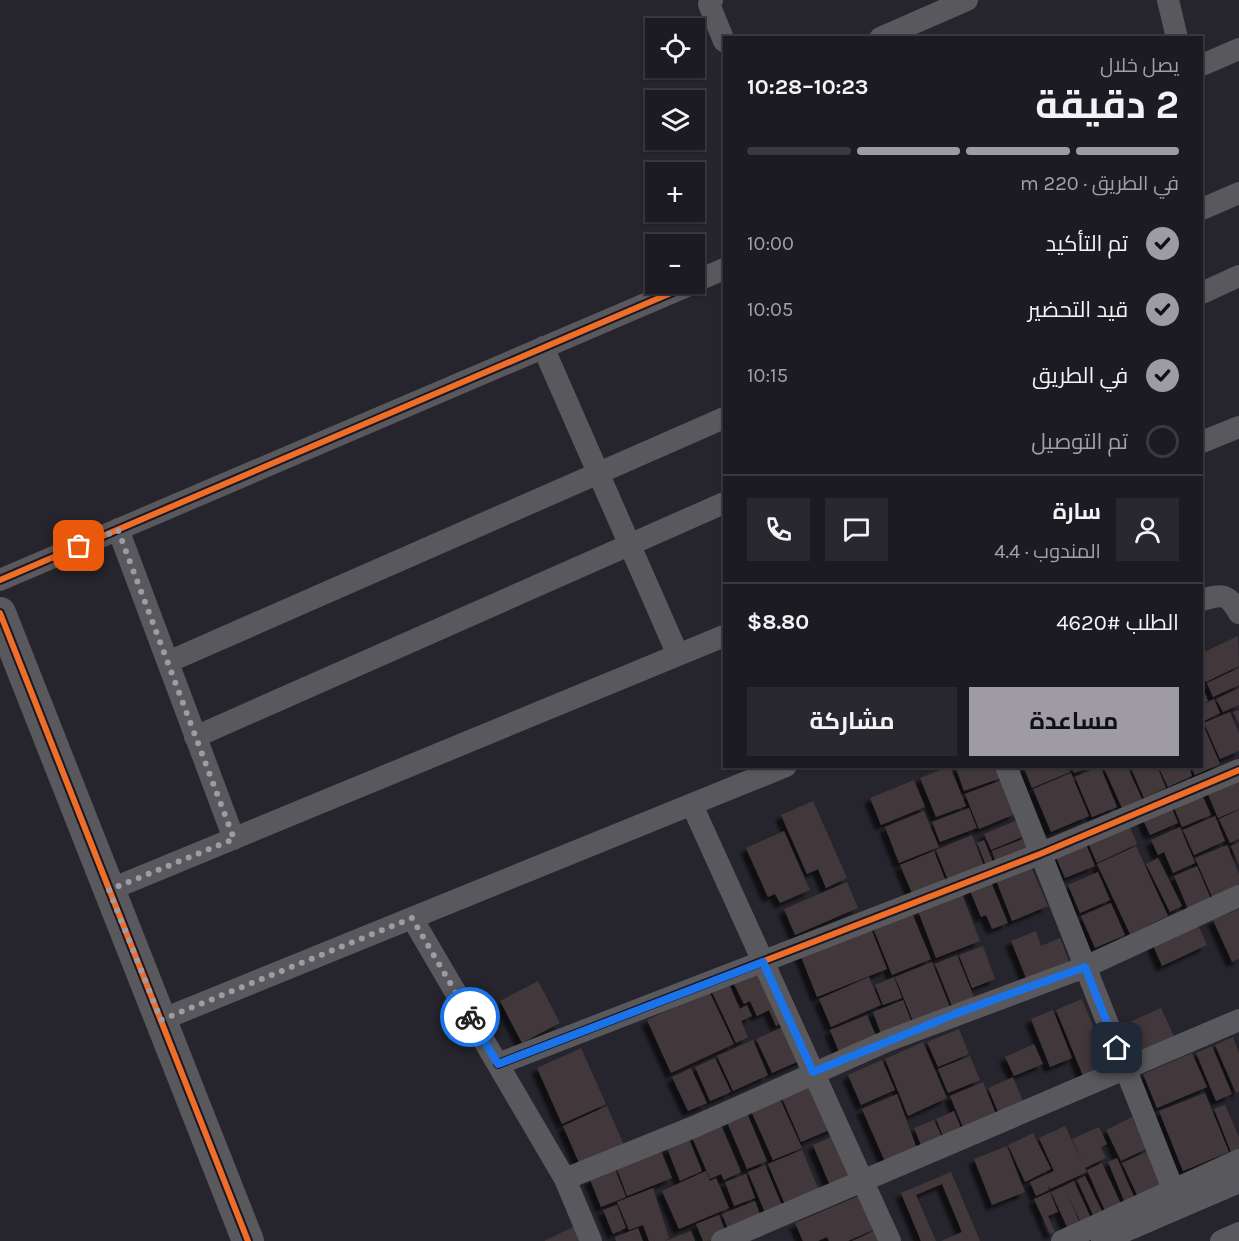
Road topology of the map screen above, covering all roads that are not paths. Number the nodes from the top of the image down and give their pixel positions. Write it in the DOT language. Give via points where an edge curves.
graph roads {
  1 [pos="712,0"];
  2 [pos="967,0"];
  3 [pos="1168,0"];
  4 [pos="885,36"];
  5 [pos="1177,36"];
  6 [pos="723,39"];
  7 [pos="1239,49"];
  8 [pos="1203,65"];
  9 [pos="1239,193"];
  10 [pos="1203,209"];
  11 [pos="723,269"];
  12 [pos="1239,276"];
  13 [pos="705,278"];
  14 [pos="1203,292"];
  15 [pos="667,294"];
  16 [pos="543,347"];
  17 [pos="723,418"];
  18 [pos="1239,427"];
  19 [pos="1203,442"];
  20 [pos="599,473"];
  21 [pos="723,503"];
  22 [pos="118,530"];
  23 [pos="630,545"];
  24 [pos="0,580"];
  25 [pos="1203,600"];
  26 [pos="0,613"];
  27 [pos="1239,613"];
  28 [pos="723,636"];
  29 [pos="678,655"];
  30 [pos="168,662"];
  31 [pos="195,737"];
  32 [pos="781,768"];
  33 [pos="1006,768"];
  34 [pos="1239,770"];
  35 [pos="692,805"];
  36 [pos="234,839"];
  37 [pos="1040,854"];
  38 [pos="109,890"];
  39 [pos="1239,896"];
  40 [pos="412,918"];
  41 [pos="763,962"];
  42 [pos="1085,967"];
  43 [pos="161,1020"];
  44 [pos="1239,1020"];
  45 [pos="498,1064"];
  46 [pos="1125,1069"];
  47 [pos="813,1072"];
  48 [pos="1239,1160"];
  49 [pos="566,1179"];
  50 [pos="863,1181"];
  51 [pos="1239,1182"];
  52 [pos="1173,1189"];
  53 [pos="1239,1233"];
  54 [pos="248,1241"];
  55 [pos="591,1241"];
  56 [pos="722,1241"];
  57 [pos="890,1241"];
  58 [pos="1062,1241"];
  59 [pos="1102,1241"];
  60 [pos="1221,1241"];
  1 -- 6 [label="street" via="709,4"];
  2 -- 4 [label="street"];
  3 -- 5 [label="street"];
  7 -- 8 [label="street"];
  9 -- 10 [label="street"];
  11 -- 13 [label="street"];
  12 -- 14 [label="street"];
  15 -- 16 [label="street"];
  16 -- 20 [label="street"];
  16 -- 22 [label="street"];
  17 -- 20 [label="street"];
  18 -- 19 [label="street"];
  20 -- 23 [label="street"];
  20 -- 30 [label="street"];
  21 -- 23 [label="street"];
  22 -- 24 [label="street"];
  22 -- 30 [label="street"];
  23 -- 29 [label="street"];
  23 -- 31 [label="street"];
  25 -- 27 [label="street" via="1223,595 1231,599"];
  26 -- 38 [label="street"];
  28 -- 29 [label="street"];
  29 -- 36 [label="street"];
  30 -- 31 [label="street"];
  31 -- 36 [label="street"];
  32 -- 35 [label="street"];
  33 -- 37 [label="street"];
  34 -- 37 [label="street"];
  35 -- 40 [label="street"];
  35 -- 41 [label="street"];
  36 -- 38 [label="street"];
  37 -- 41 [label="street"];
  37 -- 42 [label="street"];
  38 -- 43 [label="street"];
  39 -- 42 [label="street"];
  40 -- 43 [label="street"];
  40 -- 45 [label="street"];
  41 -- 45 [label="street"];
  41 -- 47 [label="street"];
  42 -- 46 [label="street"];
  42 -- 47 [label="street" via="960,1012"];
  43 -- 54 [label="street"];
  44 -- 46 [label="street"];
  45 -- 49 [label="street"];
  46 -- 50 [label="street"];
  46 -- 52 [label="street"];
  47 -- 49 [label="street" via="696,1126"];
  47 -- 50 [label="street"];
  48 -- 52 [label="street"];
  49 -- 55 [label="street"];
  50 -- 56 [label="street"];
  50 -- 57 [label="street"];
  51 -- 59 [label="street"];
  52 -- 58 [label="street"];
  53 -- 60 [label="street"];
}
